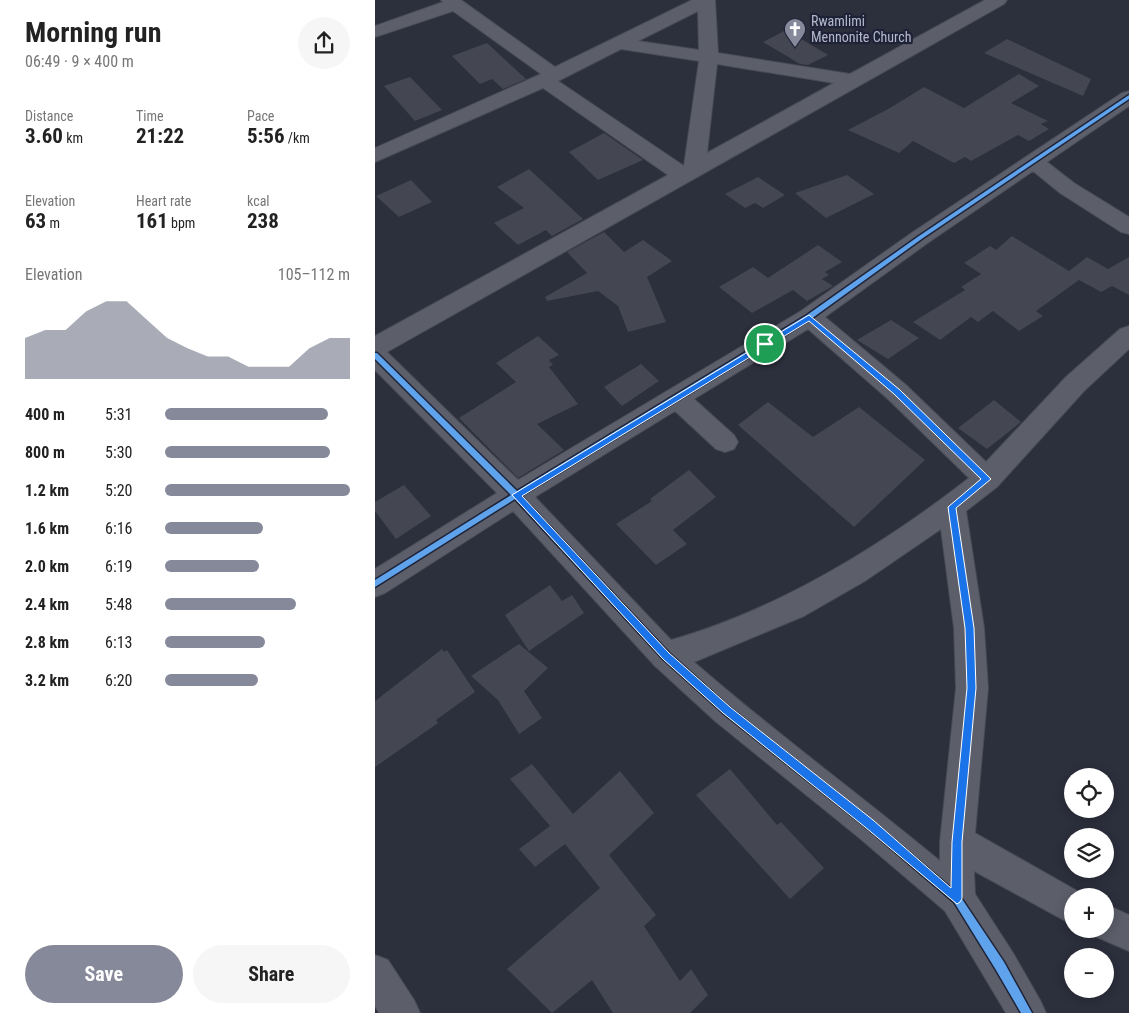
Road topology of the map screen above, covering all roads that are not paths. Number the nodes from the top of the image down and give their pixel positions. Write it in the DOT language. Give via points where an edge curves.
graph roads {
  1 [pos="706,0"];
  2 [pos="998,0"];
  3 [pos="453,2"];
  4 [pos="375,32"];
  5 [pos="618,43"];
  6 [pos="709,57"];
  7 [pos="549,77"];
  8 [pos="852,80"];
  9 [pos="1129,96"];
  10 [pos="375,156"];
  11 [pos="1033,162"];
  12 [pos="689,172"];
  13 [pos="1129,227"];
  14 [pos="809,317"];
  15 [pos="1129,335"];
  16 [pos="375,347"];
  17 [pos="375,355"];
  18 [pos="677,398"];
  19 [pos="725,442"];
  20 [pos="987,479"];
  21 [pos="516,495"];
  22 [pos="952,507"];
  23 [pos="375,584"];
  24 [pos="666,656"];
  25 [pos="957,842"];
  26 [pos="957,899"];
  27 [pos="1064,902"];
  28 [pos="1114,926"];
  29 [pos="1129,933"];
  30 [pos="375,973"];
  31 [pos="401,1013"];
  32 [pos="1027,1013"];
  1 -- 5 [label="street"];
  1 -- 6 [label="street"];
  2 -- 8 [label="street"];
  3 -- 4 [label="street"];
  3 -- 7 [label="street"];
  5 -- 6 [label="street"];
  5 -- 7 [label="street"];
  6 -- 8 [label="street"];
  6 -- 12 [label="street"];
  7 -- 10 [label="street"];
  7 -- 12 [label="street"];
  8 -- 12 [label="street"];
  9 -- 11 [label="street"];
  11 -- 13 [label="street"];
  11 -- 14 [label="street" via="921,236"];
  12 -- 16 [label="street"];
  14 -- 18 [label="street"];
  14 -- 20 [label="street" via="897,392"];
  15 -- 20 [label="street" via="1075,384"];
  17 -- 21 [label="street"];
  18 -- 19 [label="street"];
  18 -- 21 [label="street"];
  20 -- 22 [label="street"];
  21 -- 23 [label="street"];
  21 -- 24 [label="street"];
  22 -- 24 [label="street" via="855,572 795,607 704,646"];
  22 -- 25 [label="street" via="969,628 972,688"];
  24 -- 26 [label="street"];
  25 -- 26 [label="street"];
  25 -- 27 [label="street"];
  26 -- 32 [label="street"];
  28 -- 29 [label="street"];
  30 -- 31 [label="street"];
}
